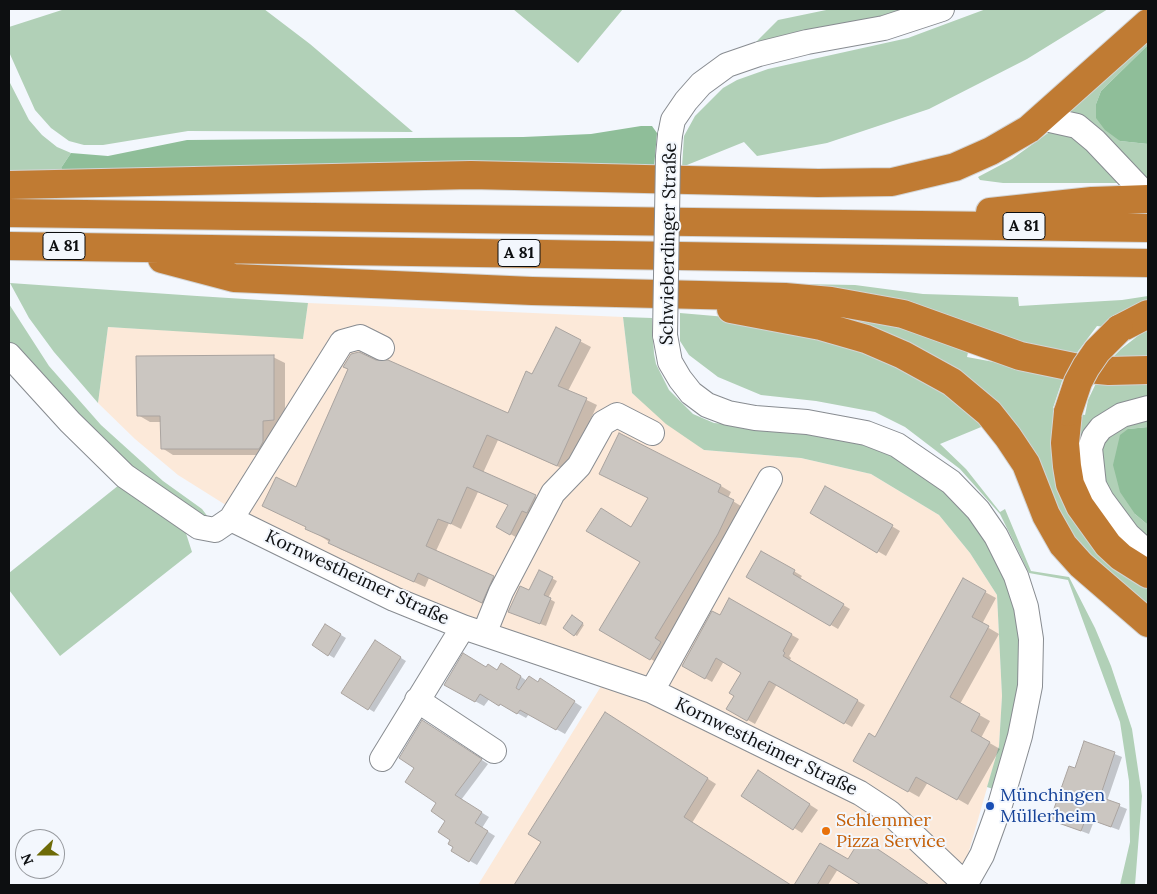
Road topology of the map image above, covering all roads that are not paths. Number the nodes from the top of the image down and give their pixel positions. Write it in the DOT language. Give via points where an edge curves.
graph roads {
  1 [pos="942,9"];
  2 [pos="1148,23"];
  3 [pos="1041,118"];
  4 [pos="9,185"];
  5 [pos="1148,198"];
  6 [pos="9,213"];
  7 [pos="899,224"];
  8 [pos="1148,228"];
  9 [pos="9,246"];
  10 [pos="119,247"];
  11 [pos="1148,263"];
  12 [pos="677,293"];
  13 [pos="1148,314"];
  14 [pos="382,348"];
  15 [pos="10,358"];
  16 [pos="1148,370"];
  17 [pos="1148,408"];
  18 [pos="652,433"];
  19 [pos="770,479"];
  20 [pos="223,525"];
  21 [pos="1148,553"];
  22 [pos="1148,574"];
  23 [pos="1148,623"];
  24 [pos="474,630"];
  25 [pos="652,691"];
  26 [pos="417,700"];
  27 [pos="494,751"];
  28 [pos="382,759"];
  29 [pos="966,885"];
  1 -- 29 [label="street, Schwieberdinger Straße, bridge" via="884,28 807,42 727,65 701,84 686,101 674,120 668,156 665,335 670,362 680,379 707,405 755,418 807,422 866,433 897,445 951,482 978,510 996,536 1016,576 1026,607 1030,686 1020,736 1000,805 982,855"];
  2 -- 3 [label="highway"];
  3 -- 4 [label="highway" via="1029,129 991,151 955,166 892,182 471,175"];
  3 -- 5 [label="street" via="1076,126 1095,141"];
  5 -- 7 [label="highway" via="1035,206"];
  6 -- 7 [label="highway, A 81"];
  7 -- 8 [label="highway, A 81"];
  9 -- 10 [label="highway, A 81"];
  10 -- 11 [label="highway, A 81"];
  10 -- 12 [label="highway" via="234,278 532,291"];
  12 -- 16 [label="highway" via="785,297 874,308 903,314 1020,356 1078,368"];
  12 -- 23 [label="highway" via="730,309 820,326 866,340 903,355 952,382 989,413 1008,436 1026,464 1046,515 1063,545 1081,565"];
  13 -- 22 [label="highway, bridge" via="1119,329 1086,367 1068,412 1065,443 1070,484 1080,506 1108,545 1120,557"];
  14 -- 20 [label="street" via="360,337 342,342"];
  15 -- 20 [label="street, Kornwestheimer Straße" via="125,476 199,527"];
  17 -- 21 [label="street" via="1122,415 1101,428 1090,448 1094,485 1102,500 1128,535"];
  18 -- 24 [label="street" via="618,415 602,423 580,466 553,493 501,592"];
  19 -- 25 [label="street"];
  20 -- 24 [label="street, Kornwestheimer Straße"];
  24 -- 25 [label="street, Kornwestheimer Straße"];
  24 -- 26 [label="street"];
  25 -- 29 [label="street, Kornwestheimer Straße" via="860,793 889,812"];
  26 -- 27 [label="street"];
  26 -- 28 [label="street"];
}
